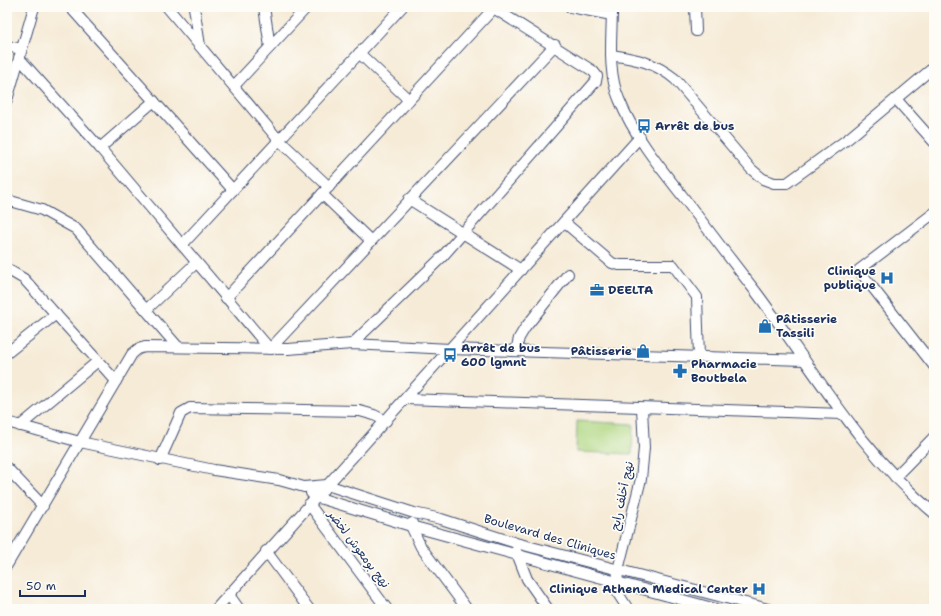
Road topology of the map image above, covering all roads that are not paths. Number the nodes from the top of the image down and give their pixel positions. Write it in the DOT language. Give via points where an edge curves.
graph roads {
  1 [pos="34,7"];
  2 [pos="70,7"];
  3 [pos="166,7"];
  4 [pos="194,7"];
  5 [pos="264,7"];
  6 [pos="308,7"];
  7 [pos="402,7"];
  8 [pos="570,7"];
  9 [pos="695,7"];
  10 [pos="493,8"];
  11 [pos="612,11"];
  12 [pos="696,31"];
  13 [pos="555,45"];
  14 [pos="7,46"];
  15 [pos="200,46"];
  16 [pos="270,47"];
  17 [pos="359,53"];
  18 [pos="21,54"];
  19 [pos="611,55"];
  20 [pos="934,67"];
  21 [pos="234,86"];
  22 [pos="896,99"];
  23 [pos="7,100"];
  24 [pos="409,100"];
  25 [pos="154,101"];
  26 [pos="640,137"];
  27 [pos="279,140"];
  28 [pos="934,142"];
  29 [pos="100,148"];
  30 [pos="233,190"];
  31 [pos="326,190"];
  32 [pos="409,199"];
  33 [pos="7,200"];
  34 [pos="934,213"];
  35 [pos="564,222"];
  36 [pos="463,233"];
  37 [pos="371,241"];
  38 [pos="182,245"];
  39 [pos="196,262"];
  40 [pos="7,269"];
  41 [pos="521,270"];
  42 [pos="568,274"];
  43 [pos="226,298"];
  44 [pos="146,310"];
  45 [pos="56,314"];
  46 [pos="352,344"];
  47 [pos="178,347"];
  48 [pos="270,349"];
  49 [pos="450,349"];
  50 [pos="516,352"];
  51 [pos="7,353"];
  52 [pos="699,357"];
  53 [pos="804,360"];
  54 [pos="98,361"];
  55 [pos="934,366"];
  56 [pos="116,381"];
  57 [pos="406,399"];
  58 [pos="642,408"];
  59 [pos="842,414"];
  60 [pos="386,421"];
  61 [pos="7,422"];
  62 [pos="20,426"];
  63 [pos="934,437"];
  64 [pos="80,442"];
  65 [pos="160,460"];
  66 [pos="7,468"];
  67 [pos="895,477"];
  68 [pos="327,485"];
  69 [pos="304,486"];
  70 [pos="313,500"];
  71 [pos="43,506"];
  72 [pos="414,513"];
  73 [pos="934,513"];
  74 [pos="411,526"];
  75 [pos="516,543"];
  76 [pos="266,552"];
  77 [pos="516,554"];
  78 [pos="7,565"];
  79 [pos="618,570"];
  80 [pos="617,583"];
  81 [pos="229,595"];
  82 [pos="216,609"];
  83 [pos="239,609"];
  84 [pos="309,609"];
  85 [pos="387,609"];
  86 [pos="467,609"];
  87 [pos="548,609"];
  88 [pos="628,609"];
  89 [pos="716,609"];
  90 [pos="768,609"];
  1 -- 18 [label="street"];
  2 -- 25 [label="street"];
  3 -- 15 [label="street"];
  4 -- 15 [label="street"];
  5 -- 16 [label="street"];
  6 -- 16 [label="street"];
  7 -- 17 [label="street"];
  8 -- 11 [label="street"];
  9 -- 12 [label="street"];
  10 -- 13 [label="street"];
  10 -- 24 [label="street"];
  11 -- 19 [label="street"];
  13 -- 32 [label="street"];
  13 -- 36 [label="street" via="593,71 597,76 596,82"];
  14 -- 18 [label="street"];
  15 -- 21 [label="street"];
  16 -- 21 [label="street"];
  17 -- 24 [label="street"];
  17 -- 27 [label="street"];
  18 -- 23 [label="street"];
  18 -- 29 [label="street"];
  19 -- 22 [label="street" via="644,60 662,68 676,79 751,169 763,179 774,183 787,183 849,138"];
  19 -- 26 [label="street" via="614,84 619,99"];
  20 -- 22 [label="street"];
  21 -- 27 [label="street"];
  22 -- 28 [label="street"];
  24 -- 31 [label="street"];
  25 -- 29 [label="street"];
  25 -- 30 [label="street"];
  26 -- 35 [label="street"];
  26 -- 53 [label="street"];
  27 -- 30 [label="street"];
  27 -- 31 [label="street"];
  29 -- 38 [label="street"];
  30 -- 38 [label="street"];
  31 -- 37 [label="street"];
  31 -- 43 [label="street"];
  32 -- 36 [label="street"];
  32 -- 37 [label="street"];
  33 -- 44 [label="street" via="42,210 76,229"];
  34 -- 55 [label="street" via="860,270"];
  35 -- 41 [label="street"];
  35 -- 52 [label="street" via="612,264 673,265 697,297"];
  36 -- 41 [label="street"];
  36 -- 46 [label="street" via="442,257"];
  37 -- 48 [label="street"];
  38 -- 39 [label="street"];
  39 -- 43 [label="street"];
  39 -- 44 [label="street"];
  40 -- 45 [label="street" via="24,279"];
  41 -- 49 [label="street"];
  42 -- 50 [label="street" via="525,328 519,338"];
  43 -- 48 [label="street"];
  44 -- 47 [label="street"];
  45 -- 51 [label="street"];
  45 -- 54 [label="street"];
  46 -- 48 [label="street"];
  46 -- 49 [label="street"];
  47 -- 48 [label="street"];
  47 -- 56 [label="street" via="138,349 132,354"];
  49 -- 50 [label="street"];
  49 -- 57 [label="street"];
  50 -- 52 [label="street"];
  52 -- 53 [label="street"];
  53 -- 59 [label="street"];
  54 -- 56 [label="street"];
  54 -- 62 [label="street"];
  56 -- 64 [label="street"];
  57 -- 58 [label="street"];
  57 -- 60 [label="street"];
  58 -- 59 [label="street"];
  58 -- 79 [label="street, نهج أخلف رابح" via="644,448 641,479"];
  59 -- 67 [label="street"];
  60 -- 65 [label="street" via="360,411 190,408 181,413"];
  60 -- 68 [label="street"];
  61 -- 62 [label="street"];
  62 -- 64 [label="street"];
  63 -- 67 [label="street"];
  64 -- 65 [label="street"];
  64 -- 71 [label="street"];
  65 -- 69 [label="street"];
  66 -- 71 [label="street"];
  67 -- 73 [label="street"];
  68 -- 69 [label="street"];
  68 -- 70 [label="street"];
  68 -- 72 [label="street, Boulevard des Cliniques"];
  69 -- 70 [label="street"];
  70 -- 74 [label="street"];
  70 -- 76 [label="street"];
  70 -- 85 [label="street, نهج بومعوش لخضر"];
  71 -- 78 [label="street"];
  72 -- 74 [label="street"];
  72 -- 75 [label="street, Boulevard des Cliniques"];
  74 -- 77 [label="street"];
  74 -- 86 [label="street" via="421,547"];
  75 -- 77 [label="street"];
  75 -- 79 [label="street, Boulevard des Cliniques"];
  76 -- 81 [label="street"];
  76 -- 84 [label="street"];
  77 -- 80 [label="street"];
  77 -- 87 [label="street" via="526,580"];
  79 -- 80 [label="street, نهج أخلف رابح"];
  79 -- 90 [label="street, Boulevard des Cliniques"];
  80 -- 88 [label="street, نهج أخلف رابح" via="617,592"];
  80 -- 89 [label="street"];
  81 -- 82 [label="street"];
  81 -- 83 [label="street"];
}
